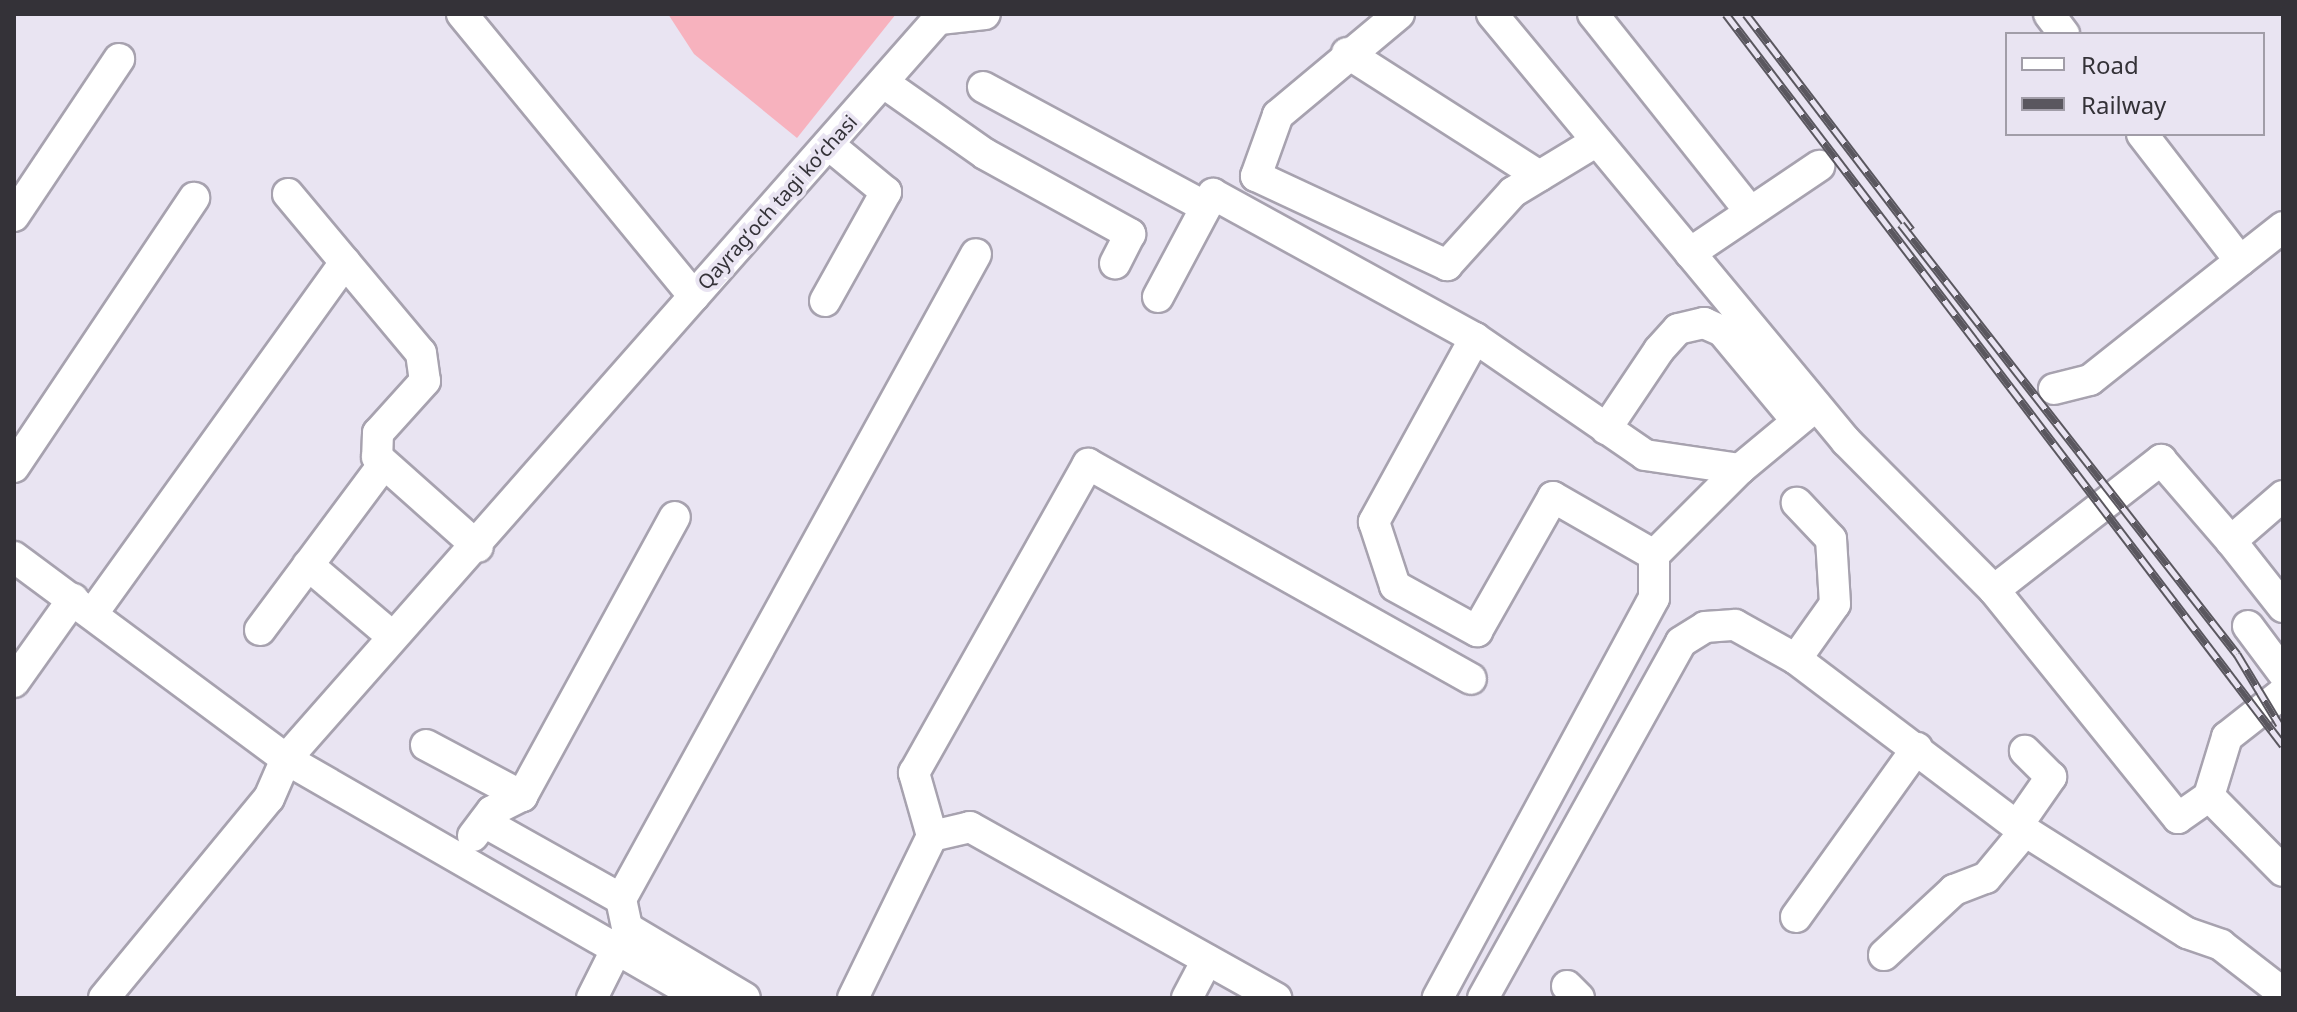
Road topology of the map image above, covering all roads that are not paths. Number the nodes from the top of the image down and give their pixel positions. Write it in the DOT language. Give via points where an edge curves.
graph roads {
  1 [pos="462,14"];
  2 [pos="985,14"];
  3 [pos="1399,14"];
  4 [pos="1492,14"];
  5 [pos="1593,14"];
  6 [pos="2049,14"];
  7 [pos="942,17"];
  8 [pos="2062,32"];
  9 [pos="1347,53"];
  10 [pos="119,59"];
  11 [pos="884,83"];
  12 [pos="983,87"];
  13 [pos="2144,136"];
  14 [pos="1594,143"];
  15 [pos="829,145"];
  16 [pos="1819,166"];
  17 [pos="1539,176"];
  18 [pos="288,194"];
  19 [pos="194,198"];
  20 [pos="1206,207"];
  21 [pos="1748,209"];
  22 [pos="14,216"];
  23 [pos="2283,227"];
  24 [pos="1690,253"];
  25 [pos="976,254"];
  26 [pos="2240,261"];
  27 [pos="345,262"];
  28 [pos="1115,263"];
  29 [pos="694,296"];
  30 [pos="1158,297"];
  31 [pos="825,301"];
  32 [pos="1475,338"];
  33 [pos="2054,389"];
  34 [pos="1806,413"];
  35 [pos="1606,429"];
  36 [pos="16,458"];
  37 [pos="383,465"];
  38 [pos="1740,469"];
  39 [pos="2283,496"];
  40 [pos="1797,503"];
  41 [pos="675,517"];
  42 [pos="2231,541"];
  43 [pos="478,547"];
  44 [pos="1654,555"];
  45 [pos="14,557"];
  46 [pos="308,565"];
  47 [pos="1994,590"];
  48 [pos="83,606"];
  49 [pos="2283,607"];
  50 [pos="2248,626"];
  51 [pos="260,630"];
  52 [pos="393,637"];
  53 [pos="1796,659"];
  54 [pos="2283,673"];
  55 [pos="1471,679"];
  56 [pos="14,682"];
  57 [pos="2283,693"];
  58 [pos="426,745"];
  59 [pos="1917,748"];
  60 [pos="2025,751"];
  61 [pos="286,759"];
  62 [pos="522,796"];
  63 [pos="2209,796"];
  64 [pos="484,822"];
  65 [pos="2021,829"];
  66 [pos="932,836"];
  67 [pos="457,857"];
  68 [pos="2283,871"];
  69 [pos="621,899"];
  70 [pos="1796,917"];
  71 [pos="616,950"];
  72 [pos="1884,955"];
  73 [pos="1207,960"];
  74 [pos="651,989"];
  75 [pos="2283,993"];
  76 [pos="105,998"];
  77 [pos="592,998"];
  78 [pos="702,998"];
  79 [pos="745,998"];
  80 [pos="853,998"];
  81 [pos="1187,998"];
  82 [pos="1276,998"];
  83 [pos="1438,998"];
  84 [pos="1483,998"];
  1 -- 29 [label="street, Qayragʻoch tagi koʻchasi"];
  2 -- 7 [label="street"];
  3 -- 9 [label="street"];
  4 -- 14 [label="street"];
  5 -- 21 [label="street"];
  6 -- 8 [label="street"];
  7 -- 11 [label="street, Qayragʻoch tagi koʻchasi"];
  9 -- 17 [label="street"];
  9 -- 17 [label="street" via="1278,115 1256,176 1447,265 1513,192"];
  10 -- 22 [label="street"];
  11 -- 15 [label="street, Qayragʻoch tagi koʻchasi"];
  11 -- 28 [label="street" via="985,154 1130,234"];
  12 -- 20 [label="street"];
  13 -- 26 [label="street"];
  14 -- 17 [label="street"];
  14 -- 24 [label="street"];
  15 -- 29 [label="street, Qayragʻoch tagi koʻchasi"];
  15 -- 31 [label="street" via="886,192"];
  16 -- 21 [label="street"];
  18 -- 27 [label="street"];
  19 -- 36 [label="street"];
  20 -- 30 [label="street"];
  20 -- 32 [label="street" via="1213,194"];
  21 -- 24 [label="street"];
  23 -- 26 [label="street"];
  24 -- 34 [label="street"];
  25 -- 69 [label="street"];
  26 -- 33 [label="street" via="2090,380"];
  27 -- 37 [label="street" via="421,353 426,369 425,381 378,433 374,448"];
  27 -- 48 [label="street"];
  29 -- 43 [label="street"];
  32 -- 35 [label="street"];
  32 -- 44 [label="street" via="1374,522 1395,586 1477,631 1553,497"];
  34 -- 35 [label="street" via="1722,331 1704,323 1678,329"];
  34 -- 38 [label="street"];
  34 -- 47 [label="street"];
  35 -- 38 [label="street" via="1645,455"];
  37 -- 43 [label="street"];
  37 -- 46 [label="street"];
  38 -- 44 [label="street"];
  39 -- 42 [label="street"];
  40 -- 53 [label="street" via="1831,539 1835,604"];
  41 -- 62 [label="street"];
  42 -- 47 [label="street" via="2161,460"];
  42 -- 49 [label="street"];
  43 -- 52 [label="street"];
  44 -- 83 [label="street" via="1654,598"];
  45 -- 48 [label="street"];
  46 -- 51 [label="street"];
  46 -- 52 [label="street"];
  47 -- 63 [label="street" via="2178,818"];
  48 -- 56 [label="street"];
  48 -- 61 [label="street"];
  50 -- 54 [label="street"];
  52 -- 61 [label="street"];
  53 -- 59 [label="street"];
  53 -- 84 [label="street" via="1735,625 1705,627 1681,642"];
  55 -- 66 [label="street" via="1088,464 914,773"];
  57 -- 63 [label="street" via="2227,737"];
  58 -- 62 [label="street"];
  59 -- 65 [label="street"];
  59 -- 70 [label="street"];
  60 -- 65 [label="street" via="2051,777"];
  61 -- 67 [label="street"];
  61 -- 76 [label="street" via="269,798"];
  62 -- 64 [label="street"];
  63 -- 68 [label="street"];
  64 -- 67 [label="street"];
  64 -- 69 [label="street"];
  65 -- 72 [label="street" via="1986,878 1954,890"];
  65 -- 75 [label="street" via="2187,933 2221,945"];
  66 -- 73 [label="street" via="970,827"];
  66 -- 80 [label="street"];
  67 -- 71 [label="street"];
  69 -- 79 [label="street" via="627,928"];
  71 -- 74 [label="street"];
  71 -- 77 [label="street"];
  73 -- 81 [label="street"];
  73 -- 82 [label="street"];
  74 -- 78 [label="street"];
}
